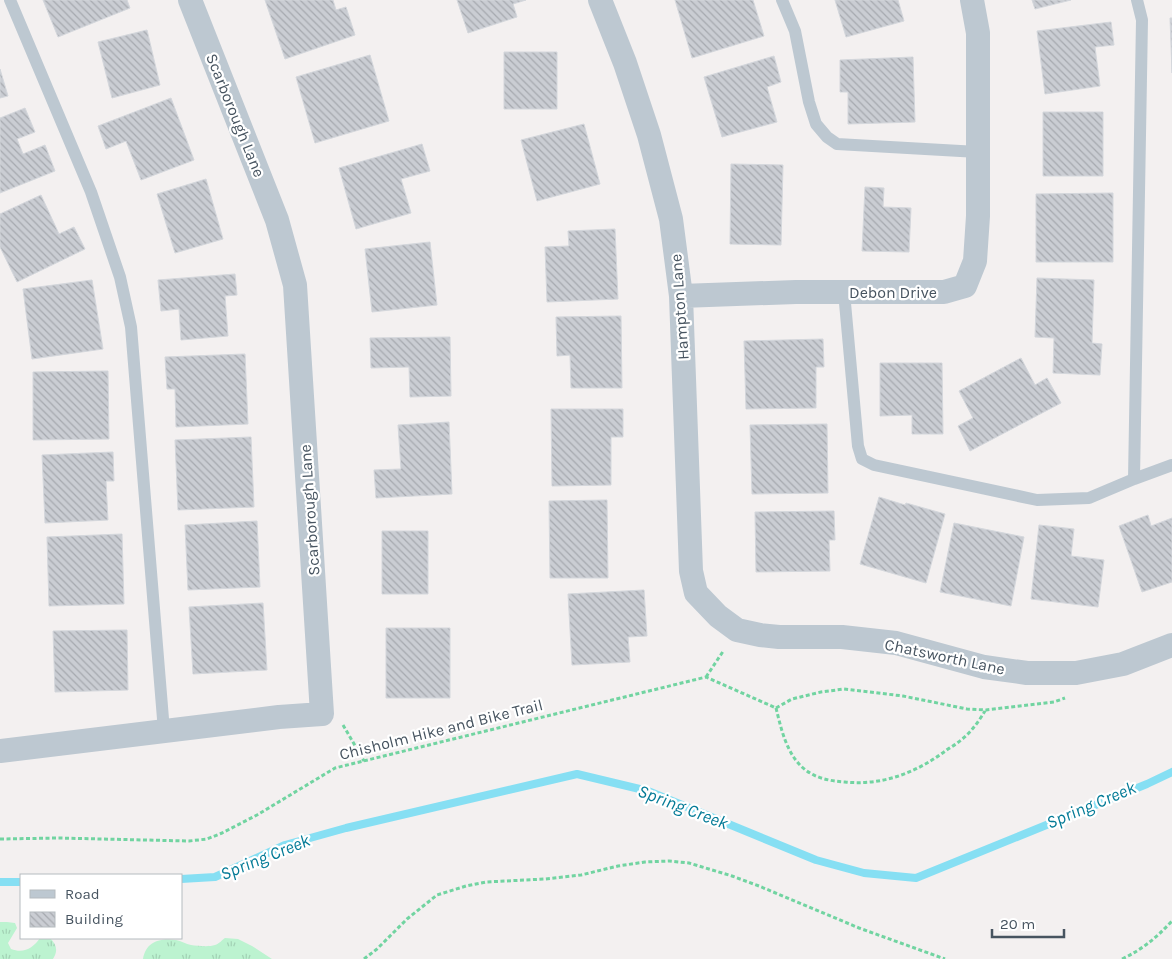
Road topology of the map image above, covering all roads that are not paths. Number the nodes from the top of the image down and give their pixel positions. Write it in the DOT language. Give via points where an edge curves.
graph roads {
  1 [pos="10,0"];
  2 [pos="190,0"];
  3 [pos="600,0"];
  4 [pos="782,0"];
  5 [pos="972,0"];
  6 [pos="1137,0"];
  7 [pos="978,152"];
  8 [pos="844,292"];
  9 [pos="681,296"];
  10 [pos="1172,465"];
  11 [pos="1134,479"];
  12 [pos="718,616"];
  13 [pos="1172,645"];
  14 [pos="164,731"];
  15 [pos="0,751"];
  1 -- 14 [label="lane" via="91,192 120,277 130,318"];
  2 -- 14 [label="street, Scarborough Lane" via="277,220 295,285 322,714"];
  3 -- 9 [label="street, Hampton Lane" via="649,135 671,219"];
  4 -- 7 [label="lane" via="795,31 816,124 827,137 837,144"];
  5 -- 7 [label="street, Debon Drive" via="978,33"];
  6 -- 11 [label="lane" via="1142,20"];
  7 -- 8 [label="street, Debon Drive" via="975,261 965,286 944,292"];
  8 -- 9 [label="street, Debon Drive"];
  8 -- 11 [label="lane" via="858,446 862,459 874,465 1037,500 1089,498"];
  9 -- 12 [label="street, Hampton Lane" via="691,571 696,593"];
  10 -- 11 [label="lane"];
  12 -- 13 [label="street, Chatsworth Lane" via="737,630 760,635 842,637 896,644 984,668 1027,673 1076,673 1114,666"];
  14 -- 15 [label="street"];
}
